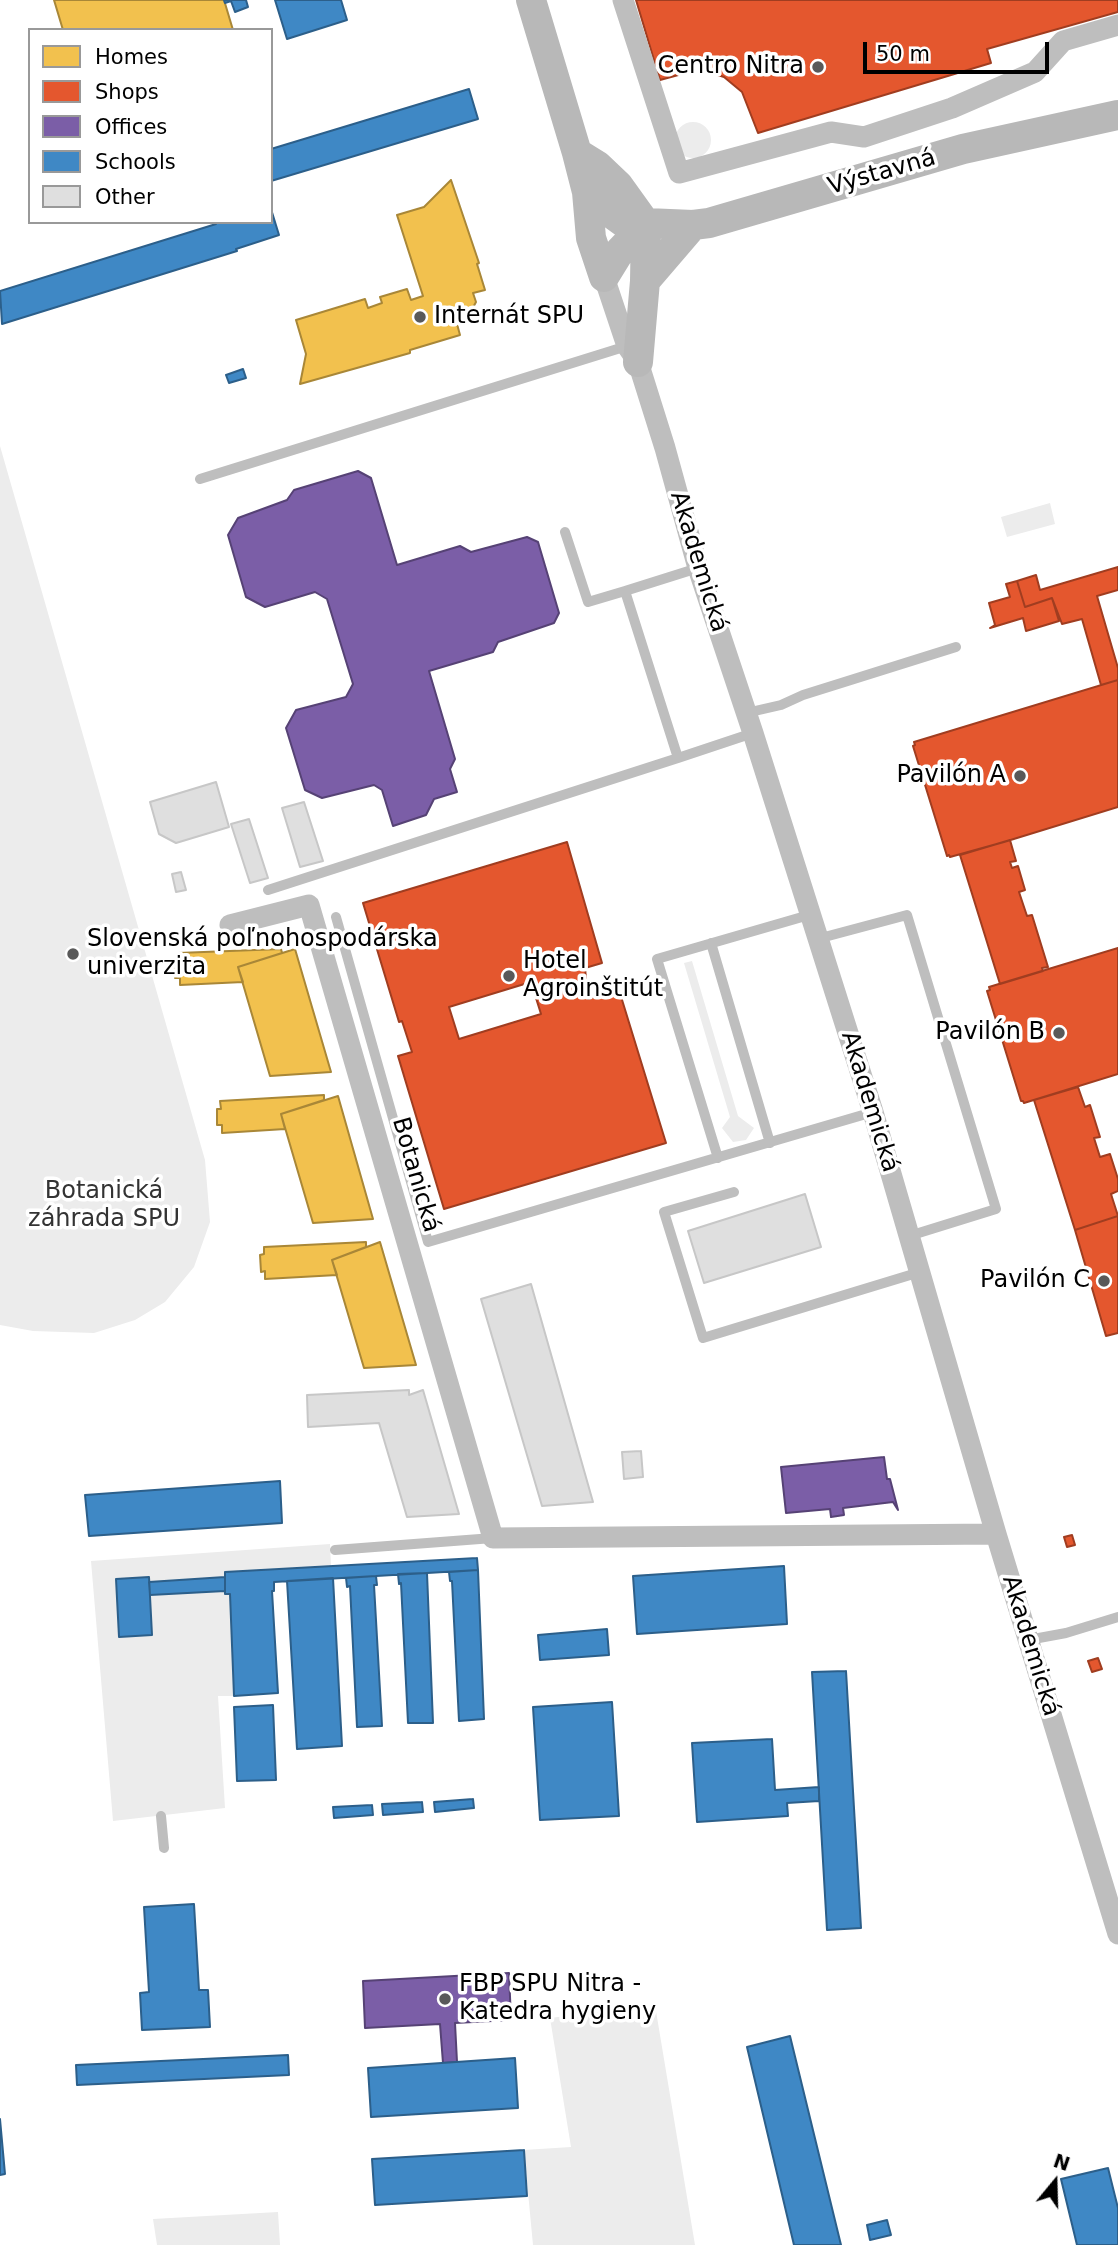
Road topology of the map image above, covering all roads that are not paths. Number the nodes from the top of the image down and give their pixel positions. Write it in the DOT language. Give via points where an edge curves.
graph roads {
  1 [pos="531,0"];
  2 [pos="623,0"];
  3 [pos="1118,25"];
  4 [pos="1118,115"];
  5 [pos="577,153"];
  6 [pos="587,192"];
  7 [pos="646,224"];
  8 [pos="693,225"];
  9 [pos="604,277"];
  10 [pos="645,281"];
  11 [pos="632,354"];
  12 [pos="200,479"];
  13 [pos="565,532"];
  14 [pos="698,568"];
  15 [pos="625,591"];
  16 [pos="956,647"];
  17 [pos="750,723"];
  18 [pos="678,758"];
  19 [pos="268,890"];
  20 [pos="809,915"];
  21 [pos="336,917"];
  22 [pos="230,925"];
  23 [pos="817,939"];
  24 [pos="710,943"];
  25 [pos="873,1112"];
  26 [pos="770,1143"];
  27 [pos="719,1158"];
  28 [pos="734,1192"];
  29 [pos="909,1236"];
  30 [pos="920,1272"];
  31 [pos="996,1534"];
  32 [pos="493,1538"];
  33 [pos="335,1550"];
  34 [pos="1118,1617"];
  35 [pos="1028,1640"];
  36 [pos="161,1816"];
  37 [pos="164,1848"];
  38 [pos="1118,1934"];
  1 -- 5 [label="street"];
  2 -- 3 [label="street" via="679,173 831,132 864,137 939,113 1035,72 1063,41"];
  4 -- 8 [label="street, Výstavná" via="963,149"];
  5 -- 6 [label="street"];
  5 -- 7 [label="street" via="618,185"];
  6 -- 7 [label="street, Výstavná" via="623,222"];
  6 -- 9 [label="street" via="591,238"];
  7 -- 8 [label="street, Výstavná"];
  7 -- 9 [label="street" via="620,251"];
  7 -- 10 [label="street"];
  8 -- 10 [label="street"];
  9 -- 11 [label="street, Akademická"];
  10 -- 11 [label="street"];
  11 -- 12 [label="lane"];
  11 -- 14 [label="street, Akademická" via="665,448"];
  13 -- 15 [label="lane" via="588,602"];
  14 -- 15 [label="lane"];
  14 -- 17 [label="street, Akademická"];
  15 -- 18 [label="lane"];
  16 -- 17 [label="lane" via="803,695"];
  17 -- 18 [label="lane"];
  17 -- 20 [label="street, Akademická"];
  18 -- 19 [label="lane"];
  20 -- 23 [label="street, Akademická"];
  20 -- 24 [label="lane"];
  21 -- 27 [label="lane" via="428,1242"];
  22 -- 32 [label="street, Botanická" via="309,905"];
  23 -- 25 [label="street, Akademická"];
  23 -- 29 [label="lane" via="907,915 996,1209"];
  24 -- 26 [label="lane"];
  24 -- 27 [label="lane" via="657,958"];
  25 -- 26 [label="lane"];
  25 -- 29 [label="street, Akademická"];
  26 -- 27 [label="lane"];
  28 -- 30 [label="lane" via="664,1212 702,1338"];
  29 -- 30 [label="street, Akademická"];
  30 -- 31 [label="street, Akademická"];
  31 -- 32 [label="street"];
  31 -- 35 [label="street, Akademická"];
  32 -- 33 [label="lane"];
  34 -- 35 [label="lane"];
  35 -- 38 [label="street, Akademická"];
  36 -- 37 [label="lane"];
}
